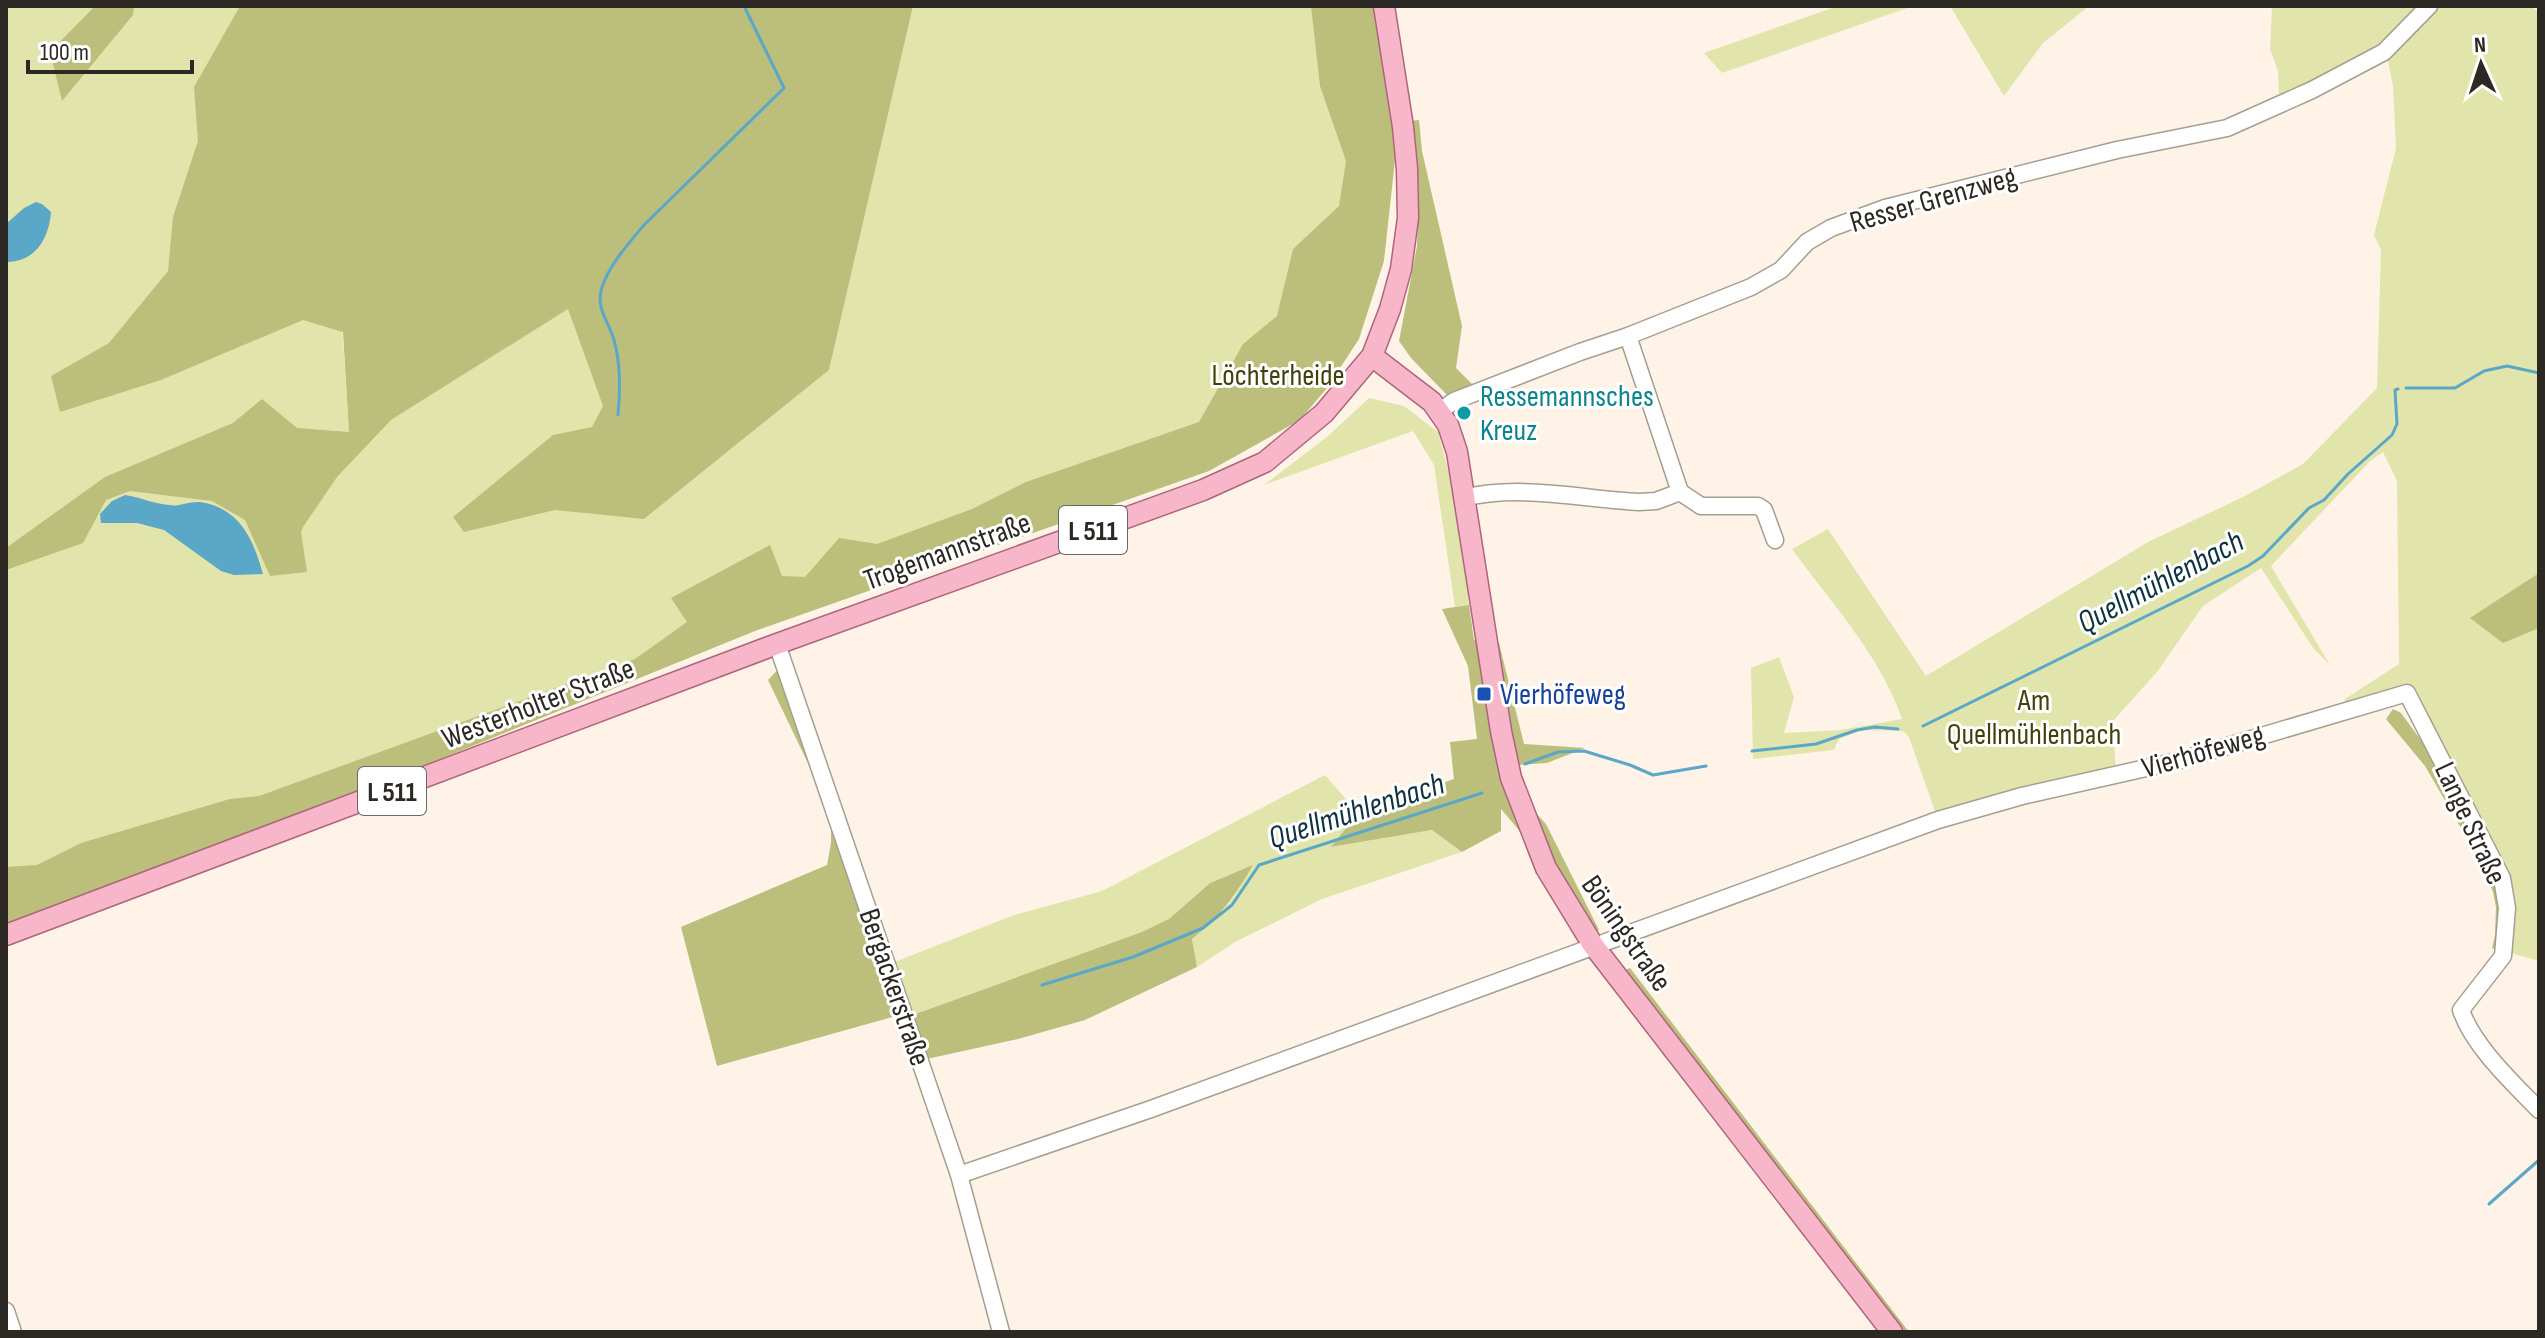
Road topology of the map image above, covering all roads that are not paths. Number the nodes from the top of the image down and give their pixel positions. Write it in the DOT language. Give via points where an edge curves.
graph roads {
  1 [pos="1384,6"];
  2 [pos="2429,6"];
  3 [pos="1628,336"];
  4 [pos="1372,356"];
  5 [pos="1440,411"];
  6 [pos="1680,492"];
  7 [pos="1463,498"];
  8 [pos="1775,540"];
  9 [pos="777,644"];
  10 [pos="2407,693"];
  11 [pos="6,935"];
  12 [pos="1593,945"];
  13 [pos="2539,1110"];
  14 [pos="959,1175"];
  15 [pos="6,1311"];
  16 [pos="13,1332"];
  17 [pos="1001,1332"];
  18 [pos="1892,1332"];
  1 -- 4 [label="main road, L 511" via="1403,127 1408,218 1397,282"];
  2 -- 3 [label="street, Resser Grenzweg" via="2384,52 2227,128 1885,208 1807,242 1781,270 1751,287"];
  3 -- 5 [label="street, Resser Grenzweg" via="1454,401"];
  3 -- 6 [label="street"];
  4 -- 5 [label="main road, Böningstraße"];
  4 -- 9 [label="main road, Trogemannstraße / L 511" via="1324,413 1265,462 1203,490"];
  5 -- 7 [label="main road, Böningstraße" via="1457,452"];
  6 -- 7 [label="street" via="1656,501 1520,492"];
  6 -- 8 [label="street" via="1701,506 1758,506"];
  7 -- 12 [label="main road, Böningstraße" via="1511,778 1546,868"];
  9 -- 11 [label="main road, Westerholter Straße / L 511"];
  9 -- 14 [label="street, Bergackerstraße"];
  10 -- 12 [label="street, Vierhöfeweg" via="2177,761 1938,820"];
  10 -- 13 [label="street, Lange Straße" via="2502,878 2507,908 2503,956 2461,1010 2511,1082"];
  12 -- 14 [label="street, Vierhöfeweg"];
  12 -- 18 [label="main road, Böningstraße"];
  14 -- 17 [label="street, Bergackerstraße"];
  15 -- 16 [label="street"];
}
